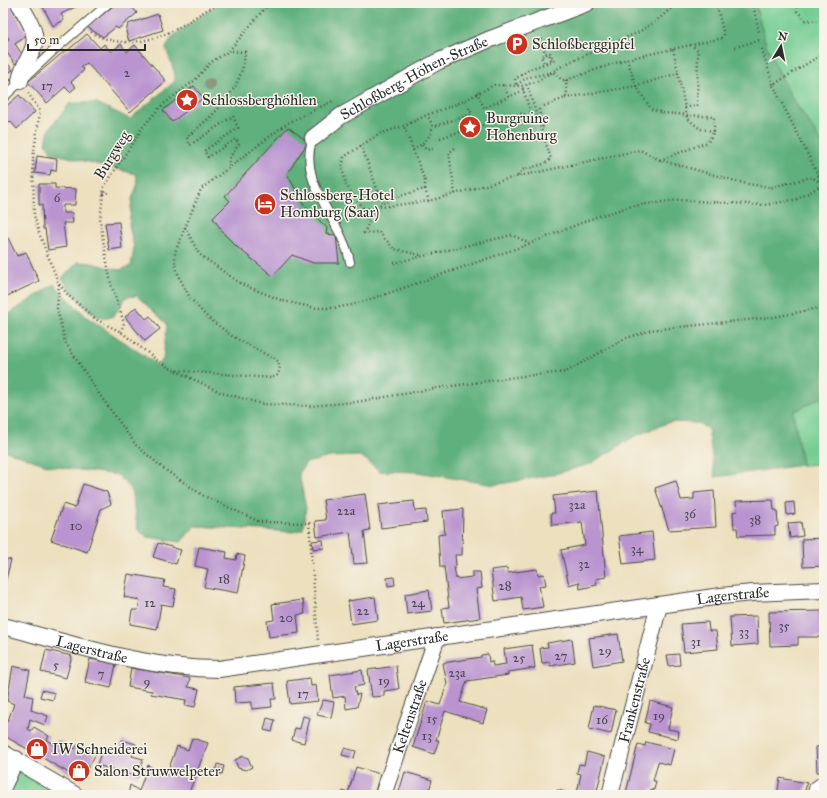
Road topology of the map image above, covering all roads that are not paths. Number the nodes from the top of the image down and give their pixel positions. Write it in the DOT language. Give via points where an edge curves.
graph roads {
  1 [pos="19,3"];
  2 [pos="102,3"];
  3 [pos="109,3"];
  4 [pos="587,3"];
  5 [pos="91,19"];
  6 [pos="20,81"];
  7 [pos="3,98"];
  8 [pos="313,138"];
  9 [pos="350,262"];
  10 [pos="824,590"];
  11 [pos="659,605"];
  12 [pos="3,626"];
  13 [pos="437,637"];
  14 [pos="9,756"];
  15 [pos="824,784"];
  16 [pos="3,787"];
  17 [pos="75,795"];
  18 [pos="383,795"];
  19 [pos="610,795"];
  20 [pos="816,795"];
  1 -- 6 [label="street" via="32,26 35,40"];
  2 -- 5 [label="lane"];
  3 -- 5 [label="lane"];
  4 -- 8 [label="street, Schloßberg-Höhen-Straße" via="501,34 437,62 341,116"];
  5 -- 6 [label="lane"];
  6 -- 7 [label="lane"];
  8 -- 9 [label="lane" via="308,157 312,177 344,242"];
  10 -- 11 [label="street, Lagerstraße" via="753,593"];
  11 -- 13 [label="street, Lagerstraße"];
  11 -- 19 [label="street, Frankenstraße"];
  12 -- 13 [label="street, Lagerstraße" via="127,657 202,669"];
  13 -- 18 [label="street, Keltenstraße"];
  14 -- 16 [label="street"];
  14 -- 17 [label="street"];
  15 -- 20 [label="street" via="817,789"];
}
